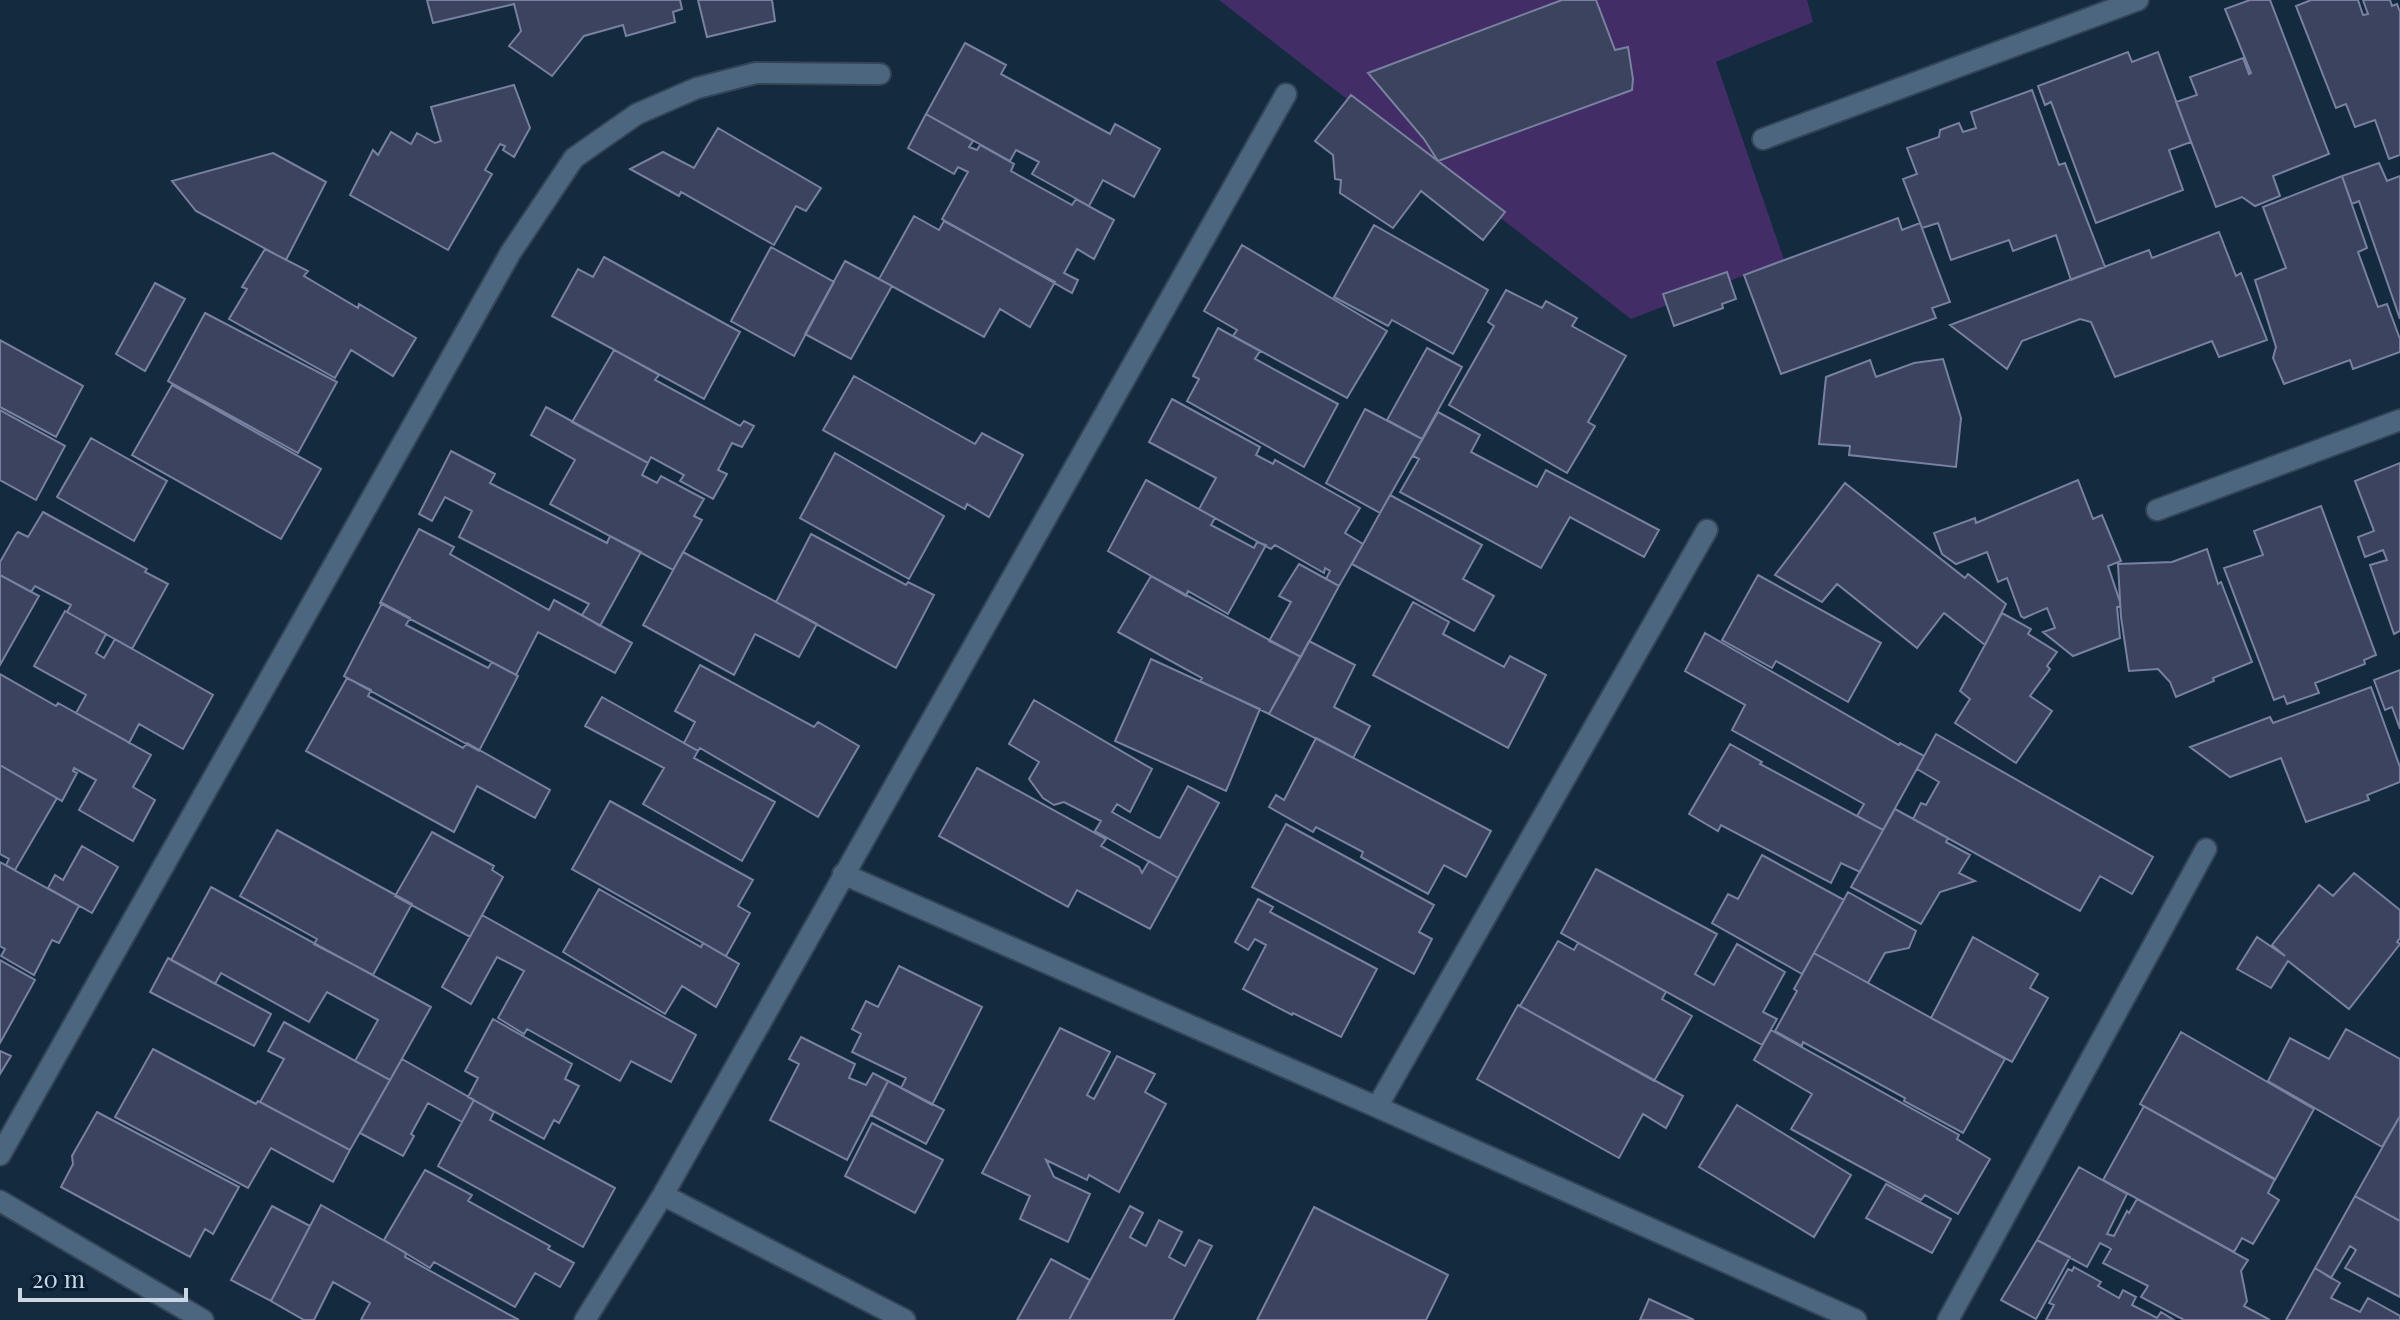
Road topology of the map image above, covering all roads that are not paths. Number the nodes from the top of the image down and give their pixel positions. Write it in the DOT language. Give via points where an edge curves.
graph roads {
  1 [pos="2138,0"];
  2 [pos="880,74"];
  3 [pos="1286,94"];
  4 [pos="1763,139"];
  5 [pos="2400,420"];
  6 [pos="2157,510"];
  7 [pos="1707,530"];
  8 [pos="2206,849"];
  9 [pos="843,874"];
  10 [pos="1377,1107"];
  11 [pos="0,1155"];
  12 [pos="663,1195"];
  13 [pos="0,1201"];
  14 [pos="203,1320"];
  15 [pos="585,1320"];
  16 [pos="905,1320"];
  17 [pos="1856,1320"];
  18 [pos="1948,1320"];
  1 -- 4 [label="street"];
  2 -- 11 [label="street" via="756,73 697,88 637,114 574,158 511,252"];
  3 -- 9 [label="street"];
  5 -- 6 [label="street"];
  7 -- 10 [label="street"];
  8 -- 18 [label="street"];
  9 -- 10 [label="street"];
  9 -- 12 [label="street"];
  10 -- 17 [label="street"];
  12 -- 15 [label="street"];
  12 -- 16 [label="street"];
  13 -- 14 [label="street"];
}
